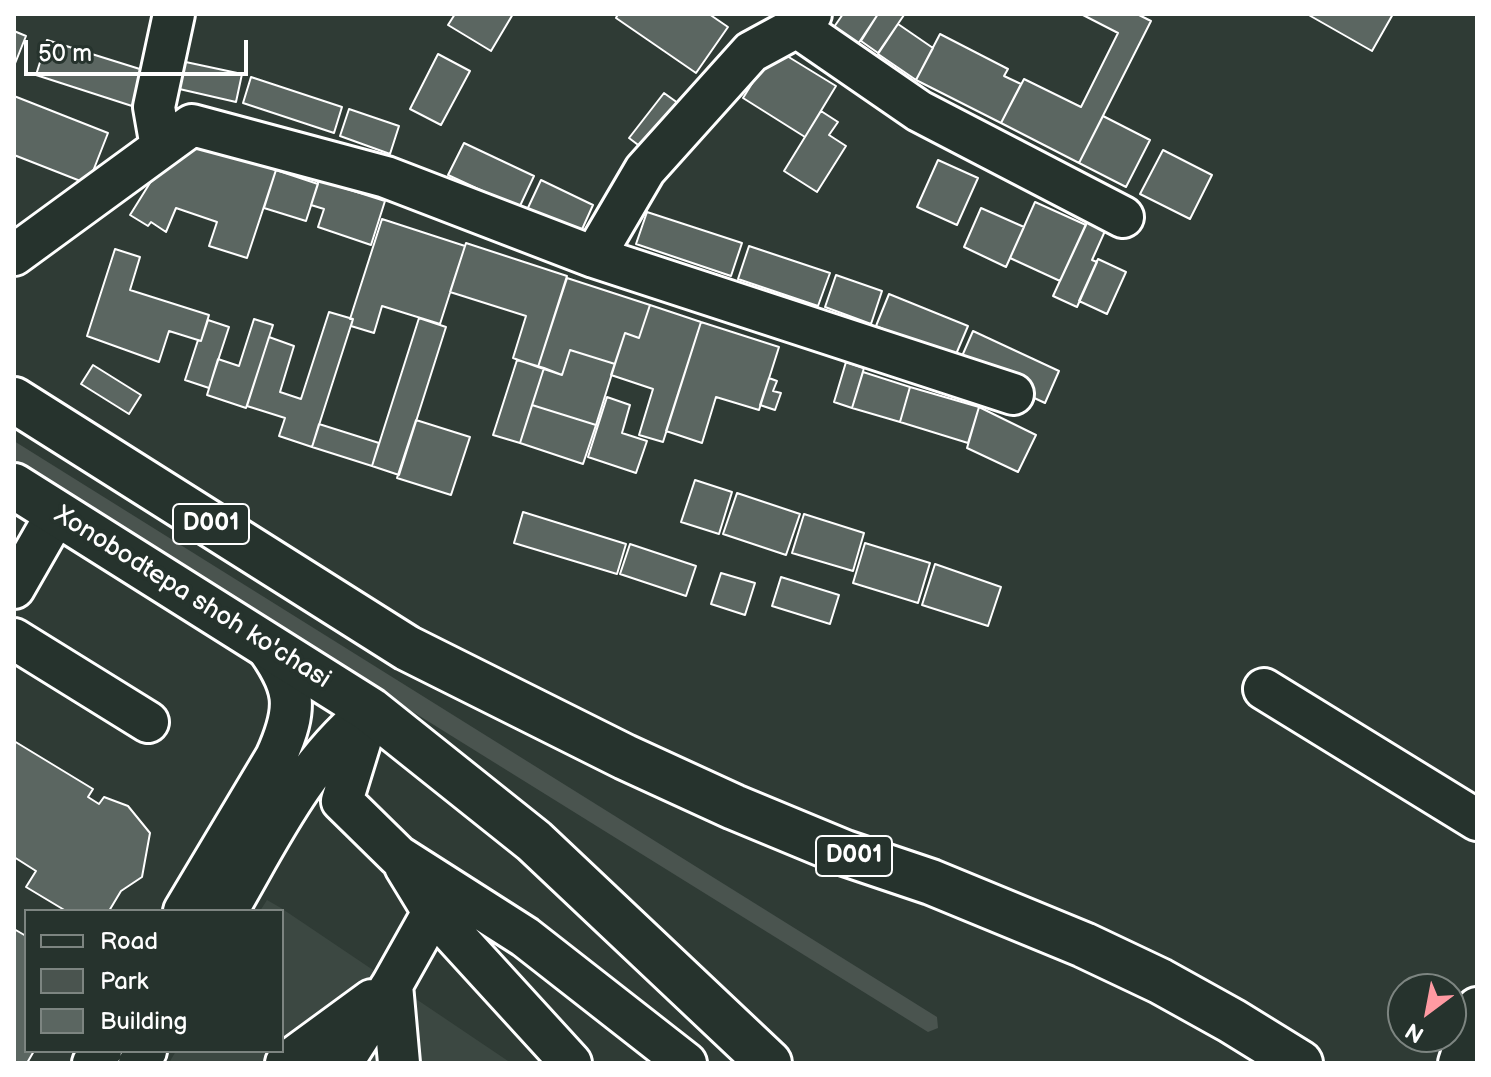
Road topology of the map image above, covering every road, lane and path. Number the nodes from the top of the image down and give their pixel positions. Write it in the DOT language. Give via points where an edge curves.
graph roads {
  1 [pos="174,14"];
  2 [pos="804,20"];
  3 [pos="161,147"];
  4 [pos="1123,217"];
  5 [pos="14,255"];
  6 [pos="594,257"];
  7 [pos="1013,394"];
  8 [pos="14,400"];
  9 [pos="14,486"];
  10 [pos="57,513"];
  11 [pos="14,588"];
  12 [pos="14,639"];
  13 [pos="263,642"];
  14 [pos="1264,689"];
  15 [pos="370,710"];
  16 [pos="148,722"];
  17 [pos="1477,820"];
  18 [pos="398,856"];
  19 [pos="185,909"];
  20 [pos="228,909"];
  21 [pos="433,912"];
  22 [pos="392,985"];
  23 [pos="1477,1008"];
  24 [pos="286,1063"];
  25 [pos="309,1063"];
  26 [pos="342,1063"];
  27 [pos="364,1063"];
  28 [pos="387,1063"];
  29 [pos="399,1063"];
  30 [pos="571,1063"];
  31 [pos="686,1063"];
  32 [pos="769,1063"];
  33 [pos="1300,1063"];
  34 [pos="1459,1063"];
  1 -- 3 [label="street" via="154,107"];
  2 -- 4 [label="street" via="919,111"];
  2 -- 6 [label="street" via="751,52 645,170"];
  3 -- 5 [label="street"];
  3 -- 6 [label="street" via="192,125 386,177"];
  6 -- 7 [label="street"];
  8 -- 33 [label="highway, D001" via="407,648 734,807 1084,945 1160,981"];
  9 -- 10 [label="highway, Xonobodtepa shoh ko'chasi / D001"];
  10 -- 11 [label="street"];
  10 -- 13 [label="highway, Xonobodtepa shoh ko'chasi / D001"];
  12 -- 16 [label="street"];
  13 -- 15 [label="highway, Xonobodtepa shoh ko'chasi / D001"];
  13 -- 19 [label="street" via="285,672 292,704 288,730"];
  14 -- 17 [label="street"];
  15 -- 18 [label="street" via="342,801"];
  15 -- 20 [label="street" via="304,779"];
  15 -- 32 [label="highway, D001" via="534,841"];
  18 -- 21 [label="street"];
  18 -- 31 [label="street" via="525,937"];
  21 -- 22 [label="street"];
  21 -- 30 [label="street"];
  22 -- 24 [label="street"];
  22 -- 25 [label="street"];
  22 -- 26 [label="street"];
  22 -- 27 [label="street"];
  22 -- 28 [label="street"];
  22 -- 29 [label="street"];
  23 -- 34 [label="street"];
}
